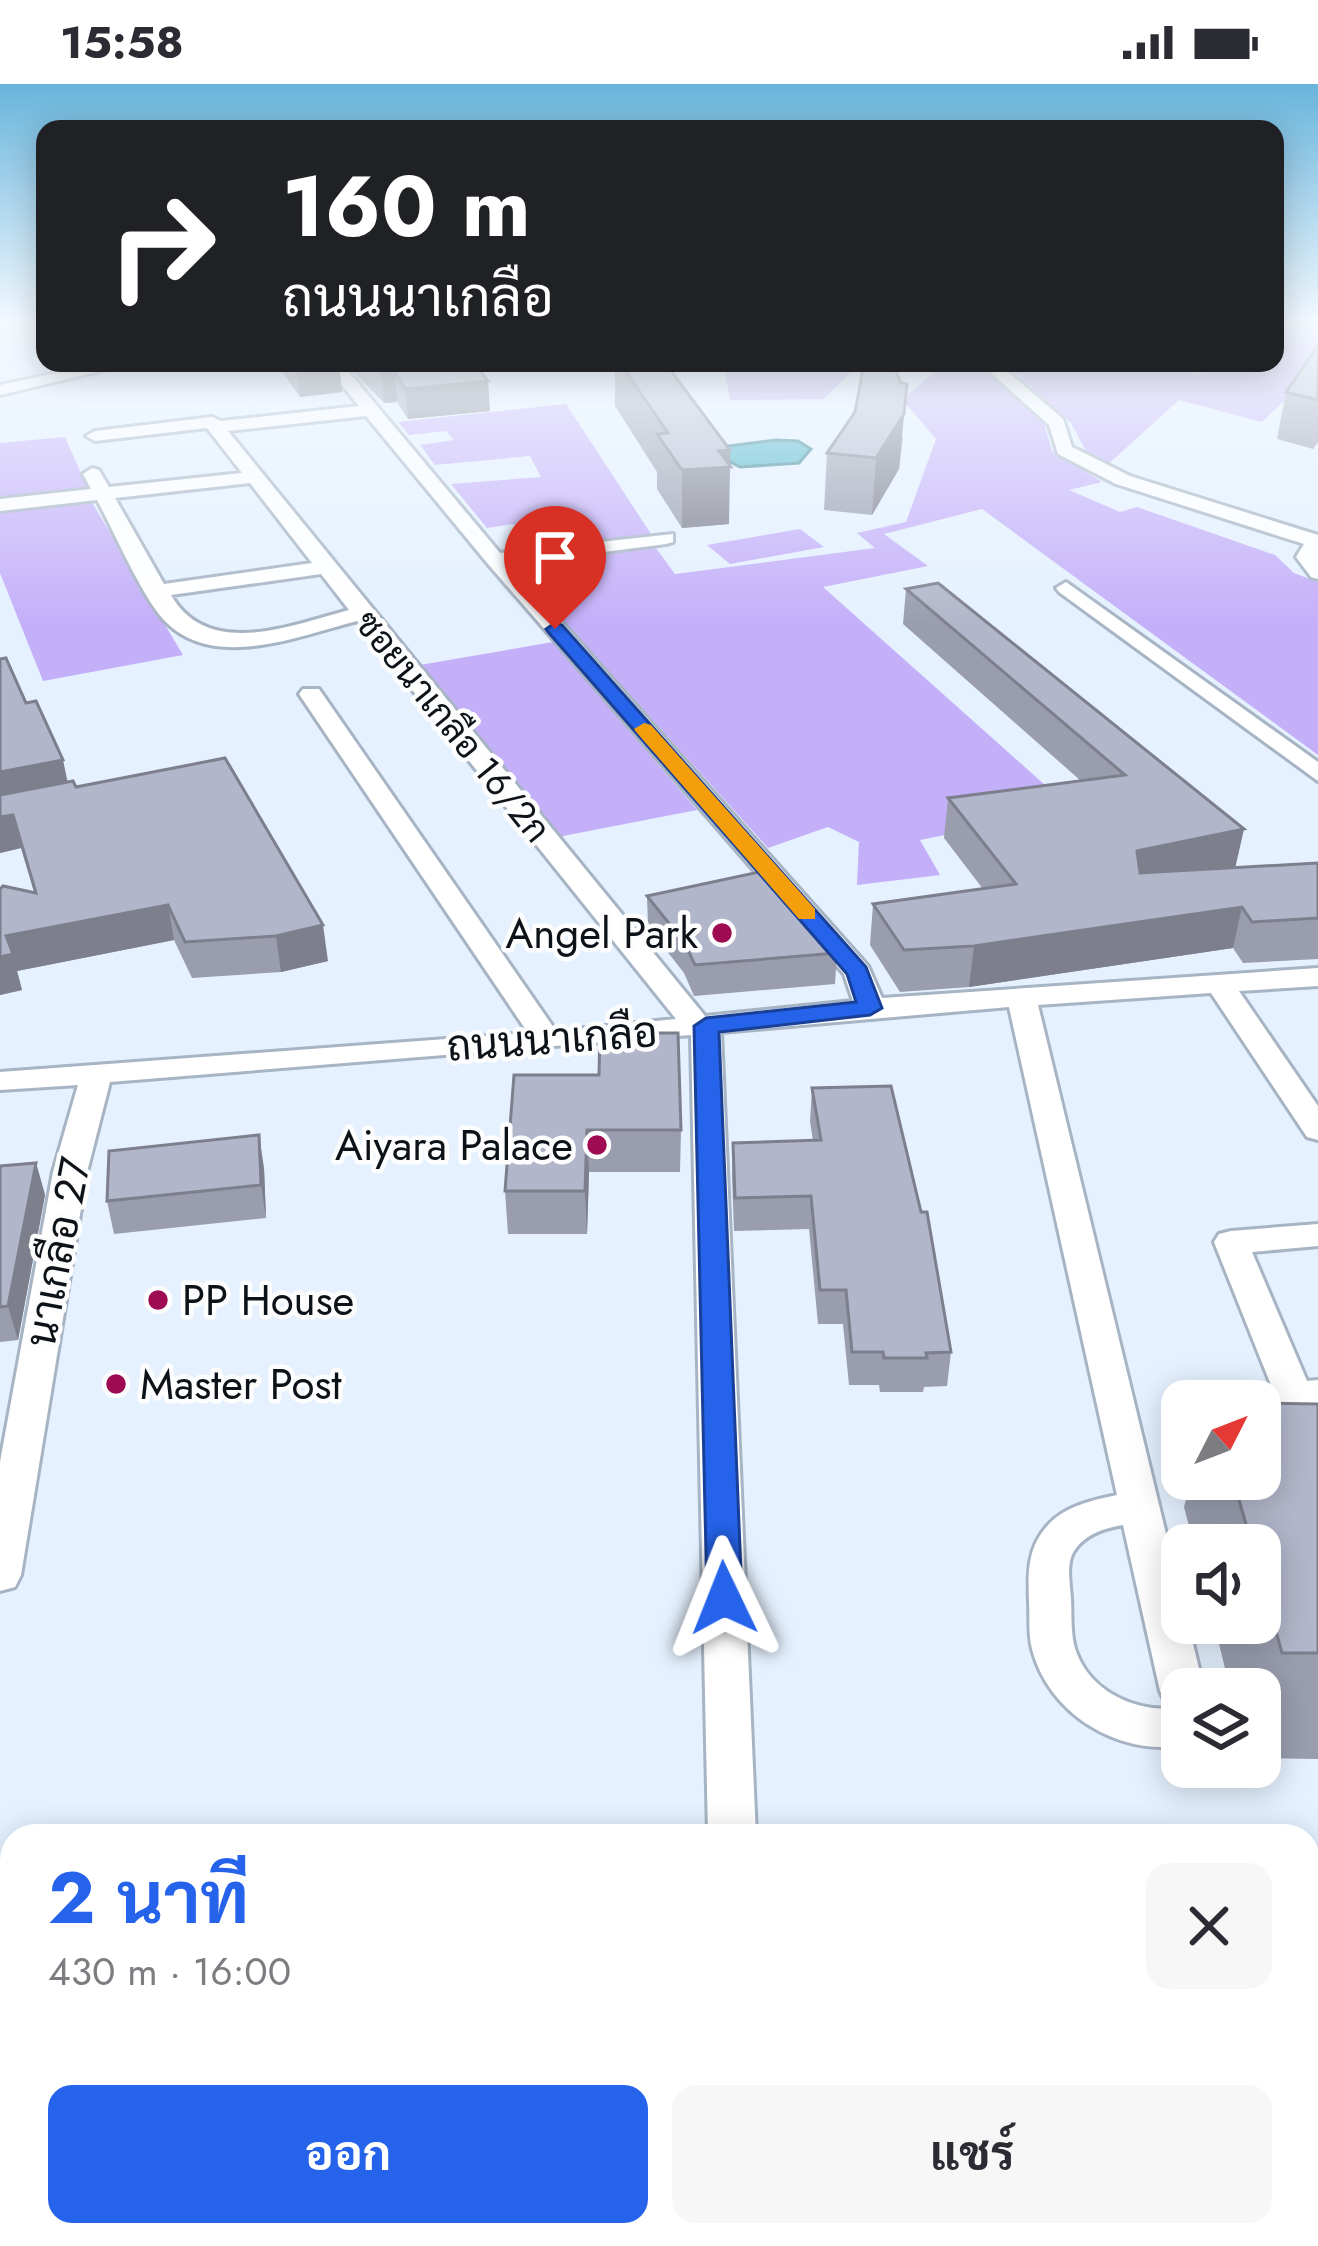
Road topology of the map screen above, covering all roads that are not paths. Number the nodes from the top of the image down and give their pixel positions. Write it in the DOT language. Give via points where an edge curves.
graph roads {
  1 [pos="226,423"];
  2 [pos="382,423"];
  3 [pos="1057,423"];
  4 [pos="214,424"];
  5 [pos="95,436"];
  6 [pos="254,477"];
  7 [pos="97,484"];
  8 [pos="0,505"];
  9 [pos="666,538"];
  10 [pos="1317,539"];
  11 [pos="495,560"];
  12 [pos="326,567"];
  13 [pos="1318,573"];
  14 [pos="1066,587"];
  15 [pos="157,591"];
  16 [pos="362,613"];
  17 [pos="311,694"];
  18 [pos="1318,774"];
  19 [pos="1318,977"];
  20 [pos="1219,983"];
  21 [pos="1021,997"];
  22 [pos="870,1008"];
  23 [pos="702,1026"];
  24 [pos="548,1041"];
  25 [pos="97,1073"];
  26 [pos="0,1081"];
  27 [pos="1318,1130"];
  28 [pos="1318,1235"];
  29 [pos="1318,1394"];
  30 [pos="1139,1506"];
  31 [pos="0,1575"];
  32 [pos="1177,1668"];
  33 [pos="1161,1725"];
  34 [pos="732,1824"];
  1 -- 4 [label="street"];
  2 -- 11 [label="street"];
  3 -- 10 [label="street" via="1064,450 1123,480"];
  4 -- 5 [label="street"];
  4 -- 6 [label="street, ซอยนาเกลือ 16/2ก"];
  6 -- 7 [label="street"];
  6 -- 12 [label="street, ซอยนาเกลือ 16/2ก"];
  7 -- 8 [label="street"];
  7 -- 15 [label="street"];
  9 -- 11 [label="street"];
  10 -- 13 [label="street" via="1306,557"];
  11 -- 22 [label="street" via="858,972"];
  12 -- 15 [label="street"];
  12 -- 16 [label="street, ซอยนาเกลือ 16/2ก"];
  14 -- 18 [label="street"];
  15 -- 16 [label="street" via="180,625 230,640"];
  16 -- 23 [label="street, ซอยนาเกลือ 16/2ก"];
  17 -- 24 [label="street"];
  19 -- 20 [label="street, ถนนนาเกลือ"];
  20 -- 21 [label="street, ถนนนาเกลือ"];
  20 -- 27 [label="street"];
  21 -- 22 [label="street, ถนนนาเกลือ"];
  21 -- 30 [label="street"];
  22 -- 23 [label="street, ถนนนาเกลือ"];
  23 -- 24 [label="street, ถนนนาเกลือ"];
  23 -- 34 [label="street"];
  24 -- 25 [label="street, ถนนนาเกลือ"];
  25 -- 26 [label="street, ถนนนาเกลือ"];
  25 -- 31 [label="street, นาเกลือ 27" via="59,1173"];
  28 -- 29 [label="street" via="1232,1241 1294,1395"];
  30 -- 32 [label="street"];
  30 -- 33 [label="street" via="1092,1517 1054,1547 1047,1561 1053,1650 1068,1682 1114,1717"];
}
